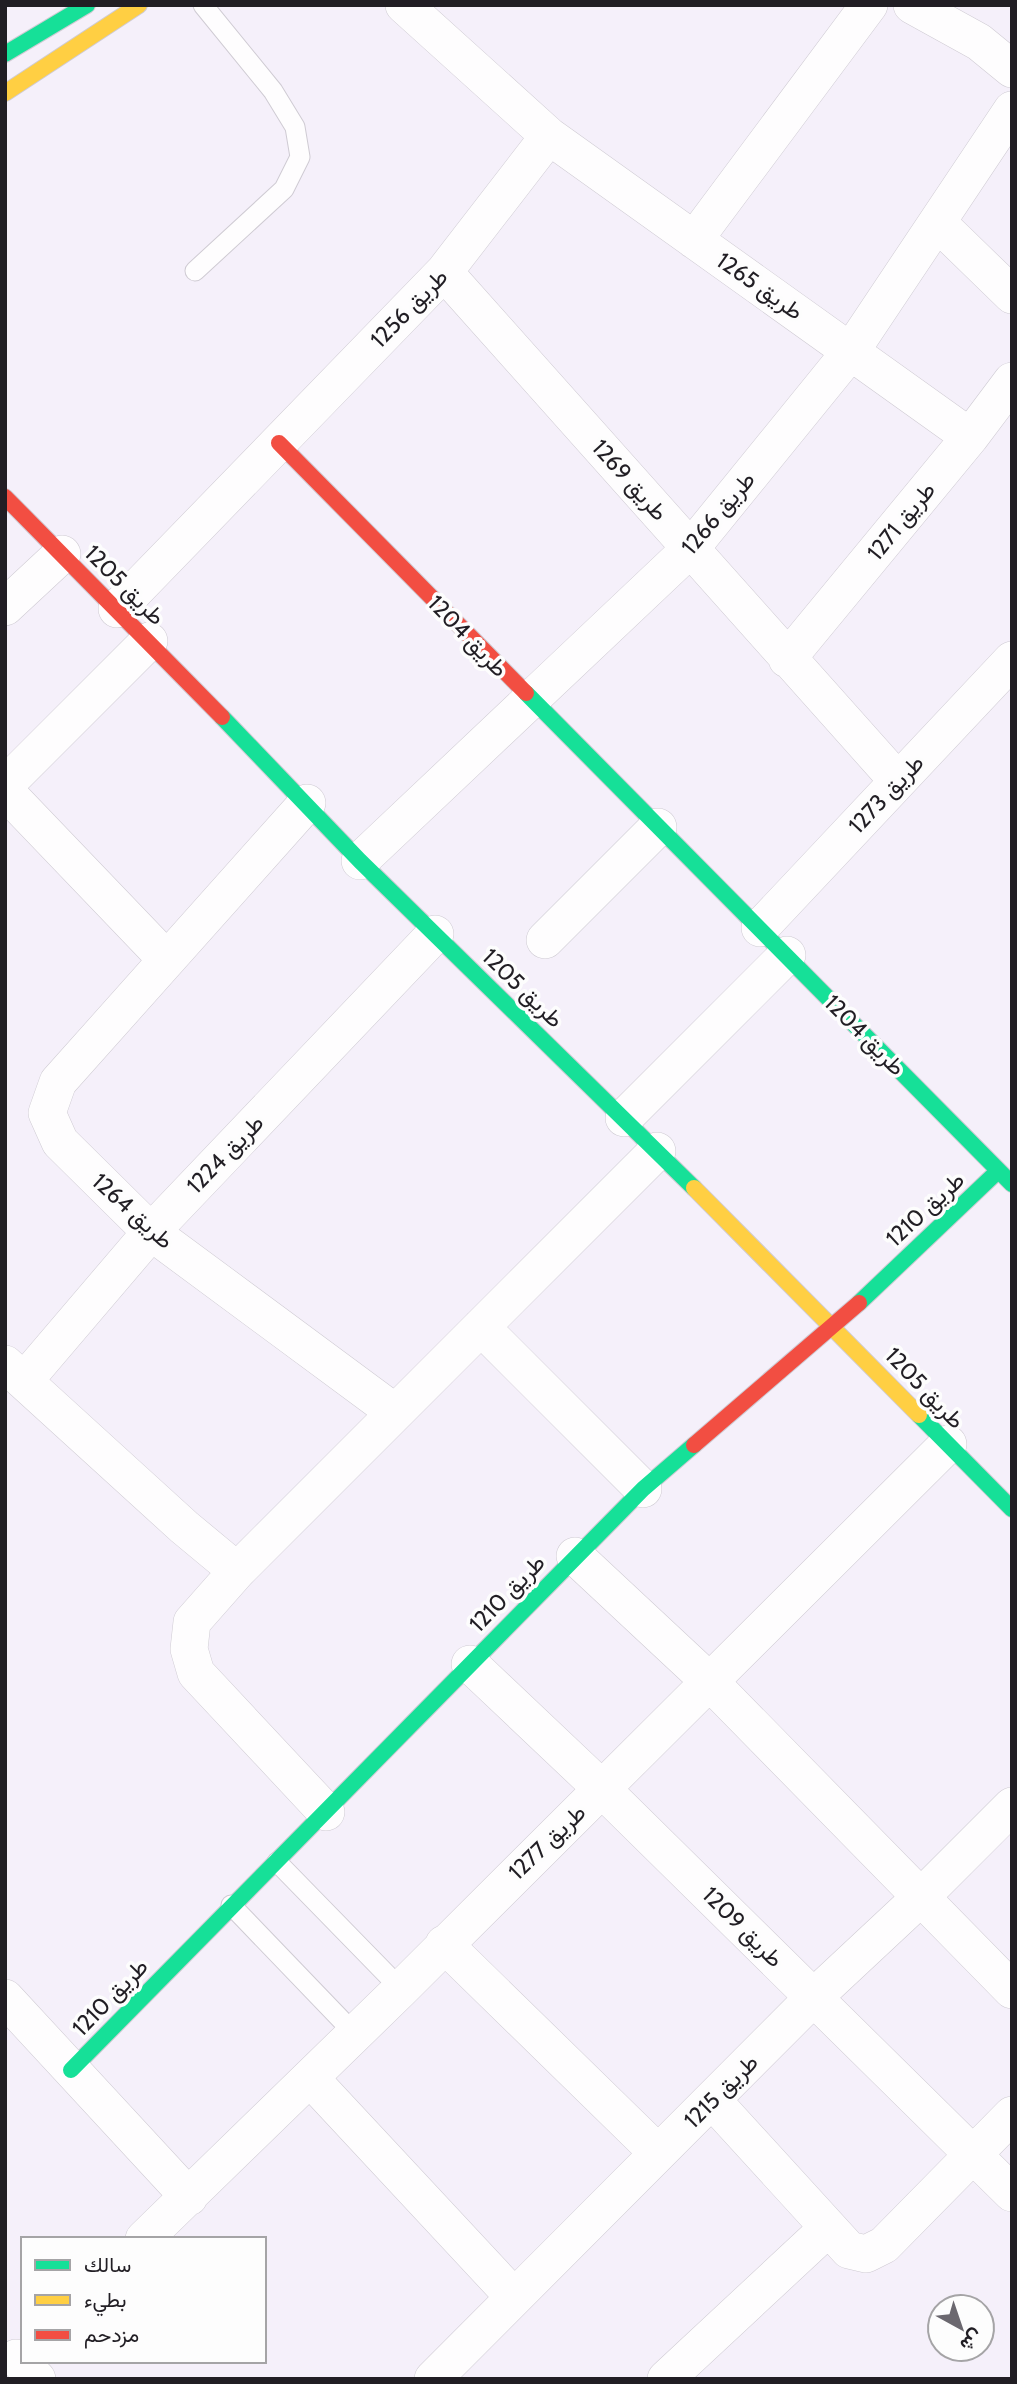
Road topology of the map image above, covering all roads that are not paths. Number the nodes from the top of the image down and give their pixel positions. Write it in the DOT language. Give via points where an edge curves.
graph roads {
  1 [pos="87,5"];
  2 [pos="139,5"];
  3 [pos="203,5"];
  4 [pos="404,5"];
  5 [pos="869,5"];
  6 [pos="912,5"];
  7 [pos="5,54"];
  8 [pos="1012,69"];
  9 [pos="5,93"];
  10 [pos="1012,110"];
  11 [pos="549,136"];
  12 [pos="938,223"];
  13 [pos="694,240"];
  14 [pos="195,271"];
  15 [pos="444,272"];
  16 [pos="1012,295"];
  17 [pos="851,351"];
  18 [pos="1012,382"];
  19 [pos="970,437"];
  20 [pos="279,443"];
  21 [pos="5,497"];
  22 [pos="691,548"];
  23 [pos="62,554"];
  24 [pos="5,607"];
  25 [pos="117,609"];
  26 [pos="149,641"];
  27 [pos="787,659"];
  28 [pos="1012,660"];
  29 [pos="531,700"];
  30 [pos="898,781"];
  31 [pos="5,785"];
  32 [pos="5,791"];
  33 [pos="307,803"];
  34 [pos="658,827"];
  35 [pos="360,861"];
  36 [pos="760,928"];
  37 [pos="435,934"];
  38 [pos="545,940"];
  39 [pos="787,956"];
  40 [pos="166,959"];
  41 [pos="624,1118"];
  42 [pos="657,1151"];
  43 [pos="998,1171"];
  44 [pos="1012,1184"];
  45 [pos="151,1232"];
  46 [pos="481,1327"];
  47 [pos="833,1327"];
  48 [pos="15,1373"];
  49 [pos="393,1411"];
  50 [pos="948,1444"];
  51 [pos="643,1489"];
  52 [pos="1012,1509"];
  53 [pos="575,1556"];
  54 [pos="237,1571"];
  55 [pos="470,1664"];
  56 [pos="710,1682"];
  57 [pos="602,1789"];
  58 [pos="1012,1806"];
  59 [pos="326,1812"];
  60 [pos="277,1863"];
  61 [pos="920,1898"];
  62 [pos="231,1905"];
  63 [pos="444,1944"];
  64 [pos="401,1989"];
  65 [pos="1012,1990"];
  66 [pos="814,1997"];
  67 [pos="5,1998"];
  68 [pos="355,2034"];
  69 [pos="71,2070"];
  70 [pos="310,2078"];
  71 [pos="713,2101"];
  72 [pos="1012,2115"];
  73 [pos="658,2153"];
  74 [pos="972,2154"];
  75 [pos="1012,2193"];
  76 [pos="189,2197"];
  77 [pos="827,2229"];
  78 [pos="146,2237"];
  79 [pos="514,2297"];
  80 [pos="433,2379"];
  81 [pos="666,2379"];
  1 -- 7 [label="street"];
  2 -- 9 [label="street"];
  3 -- 14 [label="lane" via="274,91 295,127 300,157 284,189"];
  4 -- 11 [label="street"];
  5 -- 13 [label="street"];
  6 -- 8 [label="street" via="979,42"];
  10 -- 12 [label="street, طريق 1266"];
  11 -- 13 [label="street, طريق 1265"];
  11 -- 15 [label="street, طريق 1256"];
  12 -- 16 [label="street"];
  12 -- 17 [label="street, طريق 1266"];
  13 -- 17 [label="street, طريق 1265"];
  15 -- 20 [label="street, طريق 1256"];
  15 -- 22 [label="street, طريق 1269"];
  17 -- 19 [label="street, طريق 1265"];
  17 -- 22 [label="street, طريق 1266"];
  18 -- 19 [label="street, طريق 1271"];
  19 -- 27 [label="street, طريق 1271"];
  20 -- 25 [label="street, طريق 1256"];
  20 -- 29 [label="street, طريق 1204"];
  21 -- 23 [label="street, طريق 1205"];
  22 -- 27 [label="street, طريق 1269"];
  22 -- 29 [label="street, طريق 1266"];
  23 -- 24 [label="street"];
  23 -- 25 [label="street, طريق 1205"];
  25 -- 26 [label="street, طريق 1205"];
  26 -- 31 [label="street"];
  26 -- 33 [label="street, طريق 1205"];
  27 -- 30 [label="street, طريق 1269"];
  28 -- 30 [label="street, طريق 1273"];
  29 -- 34 [label="street, طريق 1204"];
  29 -- 35 [label="street, طريق 1266"];
  30 -- 36 [label="street, طريق 1273"];
  32 -- 40 [label="street"];
  33 -- 35 [label="street, طريق 1205"];
  33 -- 40 [label="street, طريق 1264"];
  34 -- 36 [label="street, طريق 1204"];
  34 -- 38 [label="street"];
  35 -- 37 [label="street, طريق 1205"];
  36 -- 39 [label="street, طريق 1204"];
  37 -- 41 [label="street, طريق 1205"];
  37 -- 45 [label="street, طريق 1224"];
  39 -- 41 [label="street"];
  39 -- 43 [label="street, طريق 1204"];
  40 -- 45 [label="street, طريق 1264" via="58,1082 47,1113 60,1142"];
  41 -- 42 [label="street, طريق 1205"];
  42 -- 46 [label="street"];
  42 -- 47 [label="street, طريق 1205"];
  43 -- 44 [label="street, طريق 1204"];
  43 -- 47 [label="street, طريق 1210"];
  45 -- 48 [label="street, طريق 1224"];
  45 -- 49 [label="street, طريق 1264"];
  46 -- 49 [label="street"];
  46 -- 51 [label="street"];
  47 -- 50 [label="street, طريق 1205"];
  47 -- 51 [label="street, طريق 1210"];
  48 -- 54 [label="street, طريق 1224"];
  49 -- 54 [label="street"];
  50 -- 52 [label="street, طريق 1205"];
  50 -- 56 [label="street, طريق 1277"];
  51 -- 53 [label="street, طريق 1210"];
  53 -- 55 [label="street, طريق 1210"];
  53 -- 56 [label="street"];
  54 -- 59 [label="street" via="192,1622 192,1661"];
  55 -- 57 [label="street, طريق 1209"];
  55 -- 59 [label="street, طريق 1210"];
  56 -- 57 [label="street, طريق 1277"];
  56 -- 61 [label="street"];
  57 -- 63 [label="street, طريق 1277"];
  57 -- 66 [label="street, طريق 1209"];
  58 -- 61 [label="street, طريق 1215"];
  59 -- 60 [label="street, طريق 1210"];
  60 -- 62 [label="street, طريق 1210"];
  60 -- 64 [label="lane"];
  61 -- 65 [label="street"];
  61 -- 66 [label="street, طريق 1215"];
  62 -- 68 [label="lane"];
  62 -- 69 [label="street, طريق 1210"];
  63 -- 64 [label="street, طريق 1277"];
  63 -- 73 [label="street"];
  64 -- 68 [label="street, طريق 1277"];
  66 -- 71 [label="street, طريق 1215"];
  66 -- 74 [label="street, طريق 1209"];
  67 -- 69 [label="street"];
  68 -- 70 [label="street, طريق 1277"];
  69 -- 76 [label="street"];
  70 -- 76 [label="street, طريق 1277"];
  70 -- 79 [label="street"];
  71 -- 73 [label="street, طريق 1215"];
  71 -- 77 [label="street"];
  72 -- 74 [label="street"];
  73 -- 79 [label="street, طريق 1215"];
  74 -- 75 [label="street, طريق 1209"];
  74 -- 77 [label="street" via="884,2245 866,2254 849,2250"];
  76 -- 78 [label="street, طريق 1277"];
  77 -- 81 [label="street"];
  79 -- 80 [label="street, طريق 1215"];
}
